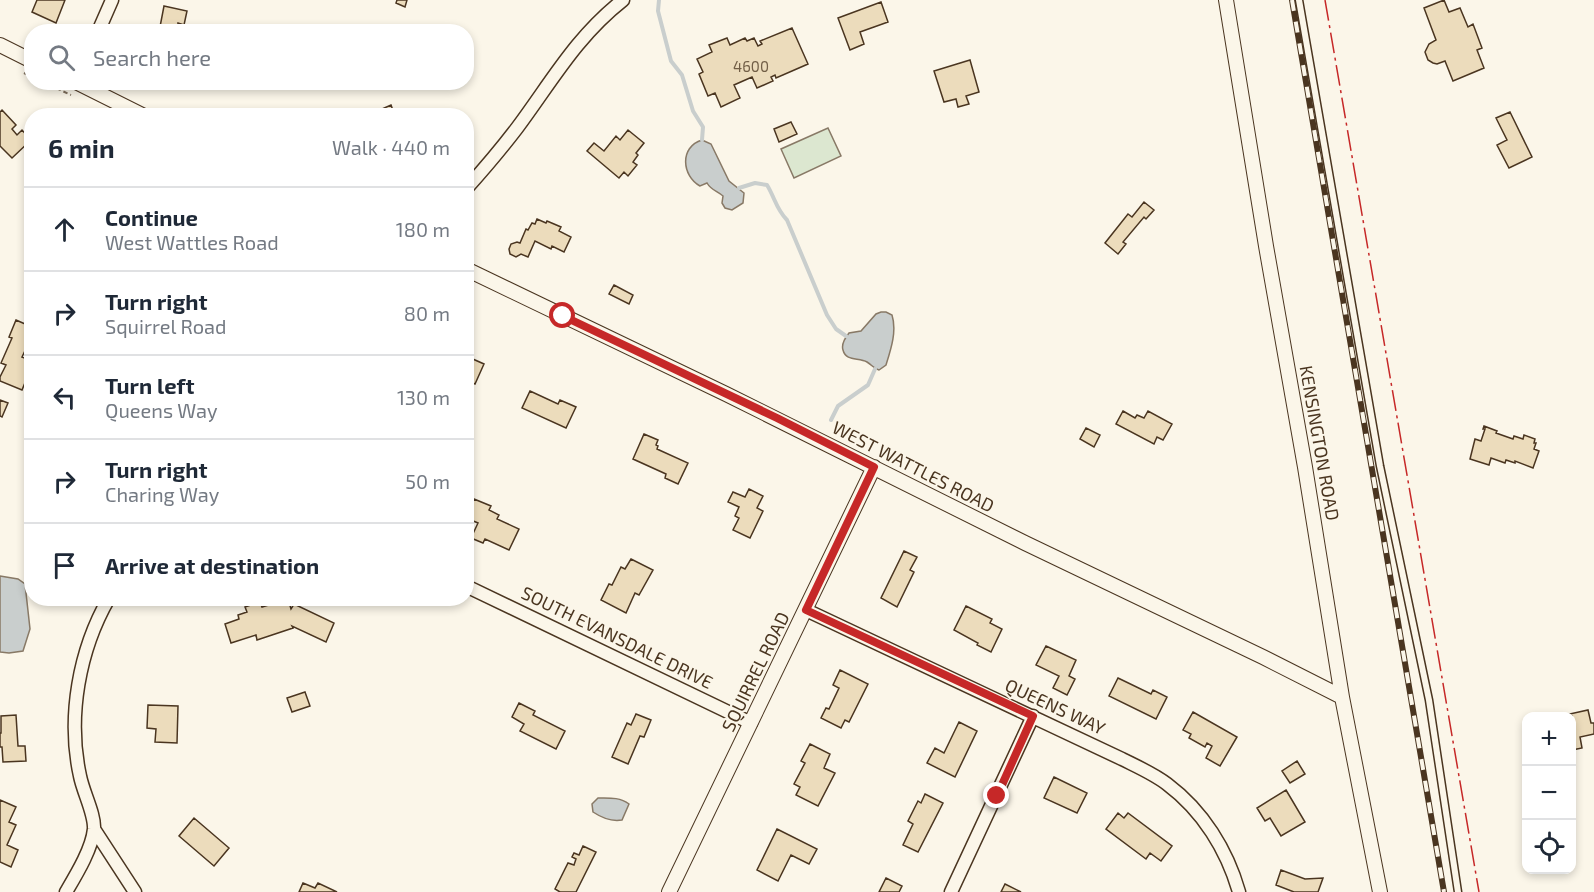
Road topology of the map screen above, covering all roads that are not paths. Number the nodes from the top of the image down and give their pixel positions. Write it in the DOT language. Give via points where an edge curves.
graph roads {
  1 [pos="112,0"];
  2 [pos="623,0"];
  3 [pos="1226,0"];
  4 [pos="1299,0"];
  5 [pos="102,24"];
  6 [pos="0,45"];
  7 [pos="24,56"];
  8 [pos="92,90"];
  9 [pos="128,108"];
  10 [pos="474,180"];
  11 [pos="474,273"];
  12 [pos="874,467"];
  13 [pos="474,590"];
  14 [pos="105,606"];
  15 [pos="806,610"];
  16 [pos="1342,697"];
  17 [pos="1033,716"];
  18 [pos="751,723"];
  19 [pos="94,829"];
  20 [pos="66,892"];
  21 [pos="135,892"];
  22 [pos="669,892"];
  23 [pos="951,892"];
  24 [pos="1239,892"];
  25 [pos="1380,892"];
  26 [pos="1458,892"];
  1 -- 5 [label="street"];
  2 -- 10 [label="street" via="576,45"];
  3 -- 16 [label="street, KENSINGTON ROAD"];
  4 -- 26 [label="lane" via="1380,466 1429,700"];
  6 -- 7 [label="street"];
  8 -- 9 [label="street"];
  11 -- 12 [label="street, WEST WATTLES ROAD"];
  12 -- 15 [label="street, SQUIRREL ROAD"];
  12 -- 16 [label="street, WEST WATTLES ROAD"];
  13 -- 18 [label="street, SOUTH EVANSDALE DRIVE"];
  14 -- 19 [label="street" via="88,646 75,718 80,778"];
  15 -- 17 [label="street, QUEENS WAY"];
  15 -- 18 [label="street, SQUIRREL ROAD"];
  16 -- 25 [label="street, KENSINGTON ROAD"];
  17 -- 23 [label="street"];
  17 -- 24 [label="street, QUEENS WAY" via="1168,785 1202,818 1217,840"];
  18 -- 22 [label="street, SQUIRREL ROAD"];
  19 -- 20 [label="street"];
  19 -- 21 [label="street"];
}
